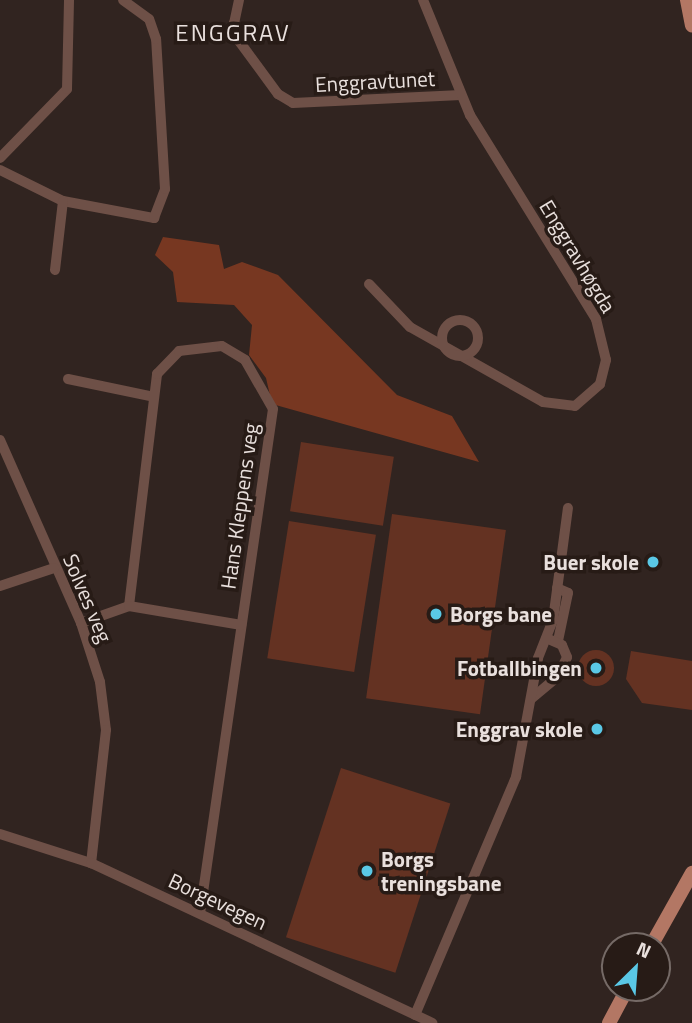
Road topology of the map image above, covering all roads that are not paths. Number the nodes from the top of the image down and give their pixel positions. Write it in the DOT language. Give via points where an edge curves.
graph roads {
  1 [pos="69,0"];
  2 [pos="123,0"];
  3 [pos="239,0"];
  4 [pos="423,0"];
  5 [pos="687,0"];
  6 [pos="692,26"];
  7 [pos="461,95"];
  8 [pos="0,158"];
  9 [pos="0,170"];
  10 [pos="63,201"];
  11 [pos="55,270"];
  12 [pos="369,284"];
  13 [pos="68,379"];
  14 [pos="150,396"];
  15 [pos="0,440"];
  16 [pos="568,508"];
  17 [pos="54,568"];
  18 [pos="0,586"];
  19 [pos="557,588"];
  20 [pos="129,606"];
  21 [pos="81,623"];
  22 [pos="241,625"];
  23 [pos="546,638"];
  24 [pos="558,641"];
  25 [pos="531,699"];
  26 [pos="0,834"];
  27 [pos="91,863"];
  28 [pos="692,873"];
  29 [pos="200,913"];
  30 [pos="659,932"];
  31 [pos="620,1002"];
  32 [pos="415,1015"];
  33 [pos="432,1023"];
  34 [pos="609,1023"];
  1 -- 8 [label="street" via="67,89"];
  2 -- 10 [label="street" via="149,19 156,39 165,189 154,219"];
  3 -- 7 [label="street, Enggravtunet" via="234,23 239,41 266,80 293,103"];
  4 -- 7 [label="street, Enggravhøgda"];
  5 -- 6 [label="main road"];
  7 -- 12 [label="street, Enggravhøgda" via="596,319 606,360 595,392 568,408 452,355 405,323"];
  9 -- 10 [label="street"];
  10 -- 11 [label="street"];
  13 -- 14 [label="street"];
  14 -- 20 [label="street, Hans Kleppens veg"];
  14 -- 22 [label="street, Hans Kleppens veg" via="168,359 193,346 222,346 245,360 270,394 268,459"];
  15 -- 17 [label="street, Solves veg"];
  16 -- 19 [label="street"];
  17 -- 18 [label="street"];
  17 -- 21 [label="street, Solves veg"];
  19 -- 23 [label="street"];
  19 -- 24 [label="street" via="568,593"];
  20 -- 21 [label="street"];
  20 -- 22 [label="street"];
  21 -- 27 [label="street, Solves veg" via="106,730"];
  22 -- 29 [label="street, Hans Kleppens veg"];
  23 -- 24 [label="street"];
  23 -- 25 [label="street"];
  24 -- 25 [label="street" via="567,652 565,663"];
  25 -- 32 [label="street" via="509,797"];
  26 -- 27 [label="street, Borgevegen"];
  27 -- 29 [label="street, Borgevegen"];
  28 -- 30 [label="main road"];
  29 -- 32 [label="street, Borgevegen"];
  31 -- 34 [label="main road"];
  32 -- 33 [label="street, Borgevegen"];
}
